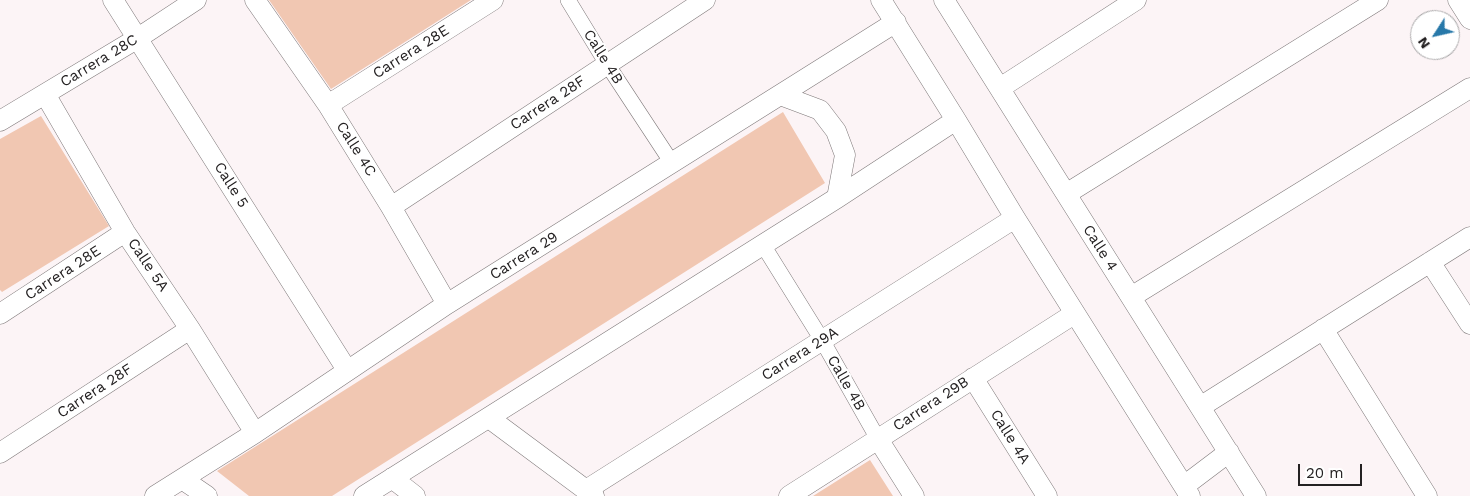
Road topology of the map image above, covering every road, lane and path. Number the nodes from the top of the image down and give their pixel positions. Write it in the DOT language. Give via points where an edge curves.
graph roads {
  1 [pos="113,0"];
  2 [pos="196,0"];
  3 [pos="255,0"];
  4 [pos="493,0"];
  5 [pos="568,0"];
  6 [pos="705,0"];
  7 [pos="881,0"];
  8 [pos="944,0"];
  9 [pos="1136,0"];
  10 [pos="1378,0"];
  11 [pos="1458,0"];
  12 [pos="1470,19"];
  13 [pos="896,22"];
  14 [pos="138,38"];
  15 [pos="607,64"];
  16 [pos="1000,88"];
  17 [pos="1470,88"];
  18 [pos="45,94"];
  19 [pos="780,95"];
  20 [pos="328,105"];
  21 [pos="956,120"];
  22 [pos="0,121"];
  23 [pos="672,163"];
  24 [pos="1066,194"];
  25 [pos="837,198"];
  26 [pos="391,207"];
  27 [pos="1014,218"];
  28 [pos="126,232"];
  29 [pos="1470,237"];
  30 [pos="763,245"];
  31 [pos="1430,262"];
  32 [pos="1131,297"];
  33 [pos="447,304"];
  34 [pos="2,311"];
  35 [pos="1074,314"];
  36 [pos="1470,324"];
  37 [pos="190,329"];
  38 [pos="1323,329"];
  39 [pos="822,340"];
  40 [pos="347,370"];
  41 [pos="973,378"];
  42 [pos="1200,407"];
  43 [pos="489,418"];
  44 [pos="255,433"];
  45 [pos="878,439"];
  46 [pos="1229,452"];
  47 [pos="0,453"];
  48 [pos="182,478"];
  49 [pos="392,478"];
  50 [pos="1187,491"];
  51 [pos="590,493"];
  52 [pos="155,496"];
  53 [pos="207,496"];
  54 [pos="364,496"];
  55 [pos="415,496"];
  56 [pos="789,496"];
  57 [pos="914,496"];
  58 [pos="1047,496"];
  59 [pos="1256,496"];
  60 [pos="1427,496"];
  1 -- 14 [label="street, Calle 5"];
  2 -- 14 [label="street, Carrera 28C"];
  3 -- 20 [label="street, Calle 4C"];
  4 -- 20 [label="street, Carrera 28E"];
  5 -- 15 [label="street, Calle 4B"];
  6 -- 15 [label="street, Carrera 28F"];
  7 -- 13 [label="street"];
  8 -- 16 [label="street, Calle 4"];
  9 -- 16 [label="street"];
  10 -- 24 [label="street"];
  11 -- 12 [label="street"];
  13 -- 19 [label="street, Carrera 29"];
  13 -- 21 [label="street"];
  14 -- 18 [label="street, Carrera 28C"];
  14 -- 40 [label="street, Calle 5"];
  15 -- 23 [label="street, Calle 4B"];
  15 -- 26 [label="street, Carrera 28F"];
  16 -- 24 [label="street, Calle 4"];
  17 -- 32 [label="street"];
  18 -- 22 [label="street, Carrera 28C"];
  18 -- 28 [label="street, Calle 5A"];
  19 -- 23 [label="street, Carrera 29"];
  19 -- 25 [label="street" via="820,110 836,130 845,155"];
  20 -- 26 [label="street, Calle 4C"];
  21 -- 25 [label="street"];
  21 -- 27 [label="street"];
  23 -- 33 [label="street, Carrera 29"];
  24 -- 32 [label="street, Calle 4"];
  25 -- 30 [label="street"];
  26 -- 33 [label="street, Calle 4C"];
  27 -- 35 [label="street"];
  27 -- 39 [label="street, Carrera 29A"];
  28 -- 34 [label="street, Carrera 28E"];
  28 -- 37 [label="street, Calle 5A"];
  29 -- 31 [label="street"];
  30 -- 39 [label="street, Calle 4B"];
  30 -- 43 [label="street"];
  31 -- 36 [label="street"];
  31 -- 38 [label="street"];
  32 -- 42 [label="street, Calle 4"];
  33 -- 40 [label="street, Carrera 29"];
  35 -- 41 [label="street, Carrera 29B"];
  35 -- 50 [label="street"];
  37 -- 44 [label="street, Calle 5A"];
  37 -- 47 [label="street, Carrera 28F"];
  38 -- 42 [label="street"];
  38 -- 60 [label="street"];
  39 -- 45 [label="street, Calle 4B"];
  39 -- 51 [label="street, Carrera 29A"];
  40 -- 44 [label="street, Carrera 29"];
  41 -- 45 [label="street, Carrera 29B"];
  41 -- 58 [label="street, Calle 4A"];
  42 -- 46 [label="street, Calle 4"];
  43 -- 49 [label="street"];
  43 -- 51 [label="street"];
  44 -- 48 [label="street, Carrera 29"];
  45 -- 56 [label="street, Carrera 29B"];
  45 -- 57 [label="street, Calle 4B"];
  46 -- 50 [label="street"];
  46 -- 59 [label="street, Calle 4"];
  48 -- 52 [label="street, Carrera 29"];
  48 -- 53 [label="street"];
  49 -- 54 [label="street"];
  49 -- 55 [label="street"];
}
